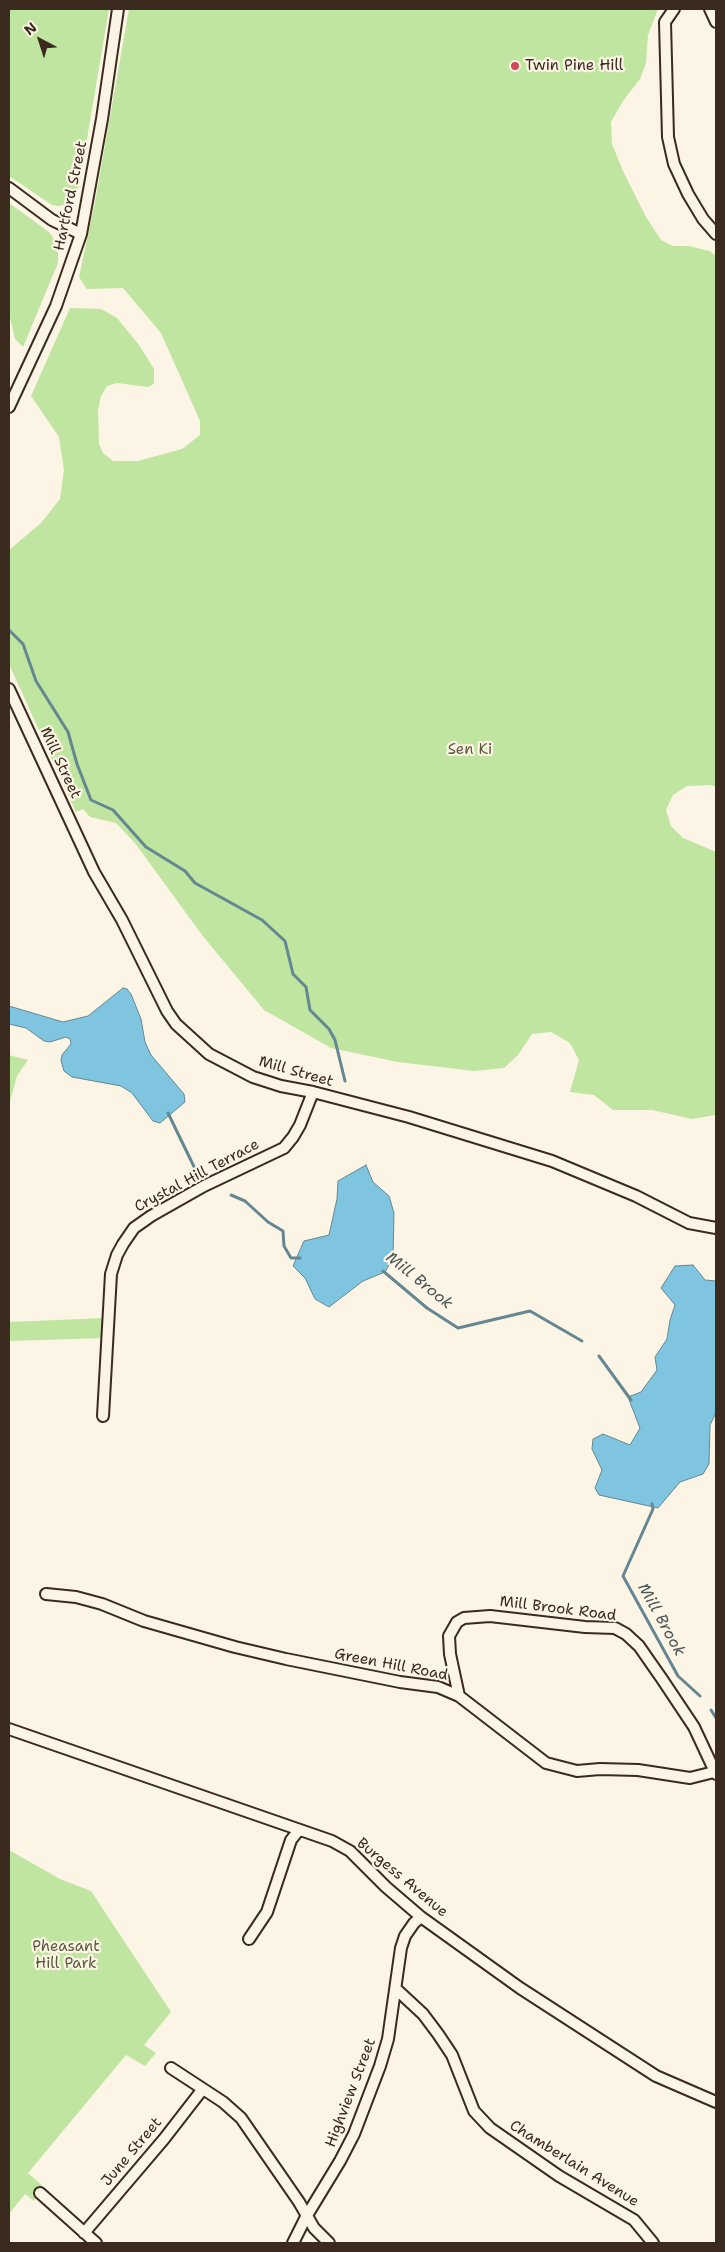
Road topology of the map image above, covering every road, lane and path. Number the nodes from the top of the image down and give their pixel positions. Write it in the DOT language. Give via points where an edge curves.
graph roads {
  1 [pos="118,9"];
  2 [pos="674,9"];
  3 [pos="710,9"];
  4 [pos="716,22"];
  5 [pos="9,188"];
  6 [pos="81,234"];
  7 [pos="716,234"];
  8 [pos="9,407"];
  9 [pos="9,688"];
  10 [pos="313,1092"];
  11 [pos="716,1228"];
  12 [pos="103,1416"];
  13 [pos="46,1594"];
  14 [pos="459,1696"];
  15 [pos="9,1730"];
  16 [pos="715,1773"];
  17 [pos="299,1830"];
  18 [pos="421,1917"];
  19 [pos="249,1939"];
  20 [pos="396,1989"];
  21 [pos="171,2068"];
  22 [pos="202,2090"];
  23 [pos="716,2102"];
  24 [pos="40,2193"];
  25 [pos="306,2217"];
  26 [pos="84,2233"];
  27 [pos="96,2243"];
  28 [pos="293,2243"];
  29 [pos="329,2243"];
  30 [pos="653,2243"];
  1 -- 6 [label="street, Hartford Street"];
  2 -- 7 [label="street" via="665,22 668,137 674,164 688,194"];
  3 -- 4 [label="street"];
  5 -- 6 [label="street" via="52,220"];
  6 -- 8 [label="street, Hartford Street" via="56,306"];
  9 -- 10 [label="street, Mill Street" via="94,872 176,1024 209,1054 253,1076"];
  10 -- 11 [label="street, Mill Street" via="552,1161 636,1196 689,1223"];
  10 -- 12 [label="street, Crystal Hill Terrace" via="300,1125 284,1148 204,1186 151,1216 134,1228 122,1244 111,1274"];
  13 -- 14 [label="street, Green Hill Road" via="102,1604 144,1621 235,1647 438,1687"];
  14 -- 16 [label="street, Green Hill Road" via="546,1763 578,1771 638,1770 690,1778"];
  14 -- 16 [label="street, Mill Brook Road" via="449,1636 457,1622 464,1618 490,1616 615,1628 639,1646 662,1679 694,1727"];
  15 -- 17 [label="street, Burgess Avenue"];
  17 -- 18 [label="street, Burgess Avenue" via="350,1851"];
  17 -- 19 [label="street" via="292,1840 267,1912"];
  18 -- 20 [label="street, Highview Street" via="405,1936"];
  18 -- 23 [label="street, Burgess Avenue" via="520,1988 656,2076"];
  20 -- 25 [label="street, Highview Street" via="388,2039 354,2134"];
  20 -- 30 [label="street, Chamberlain Avenue" via="423,2014 438,2034 452,2056 474,2111 490,2128 559,2176 634,2220"];
  21 -- 22 [label="street"];
  22 -- 25 [label="street" via="241,2118"];
  22 -- 26 [label="street, June Street"];
  24 -- 26 [label="street"];
  25 -- 28 [label="street, Highview Street"];
  25 -- 29 [label="street"];
  26 -- 27 [label="street"];
}
